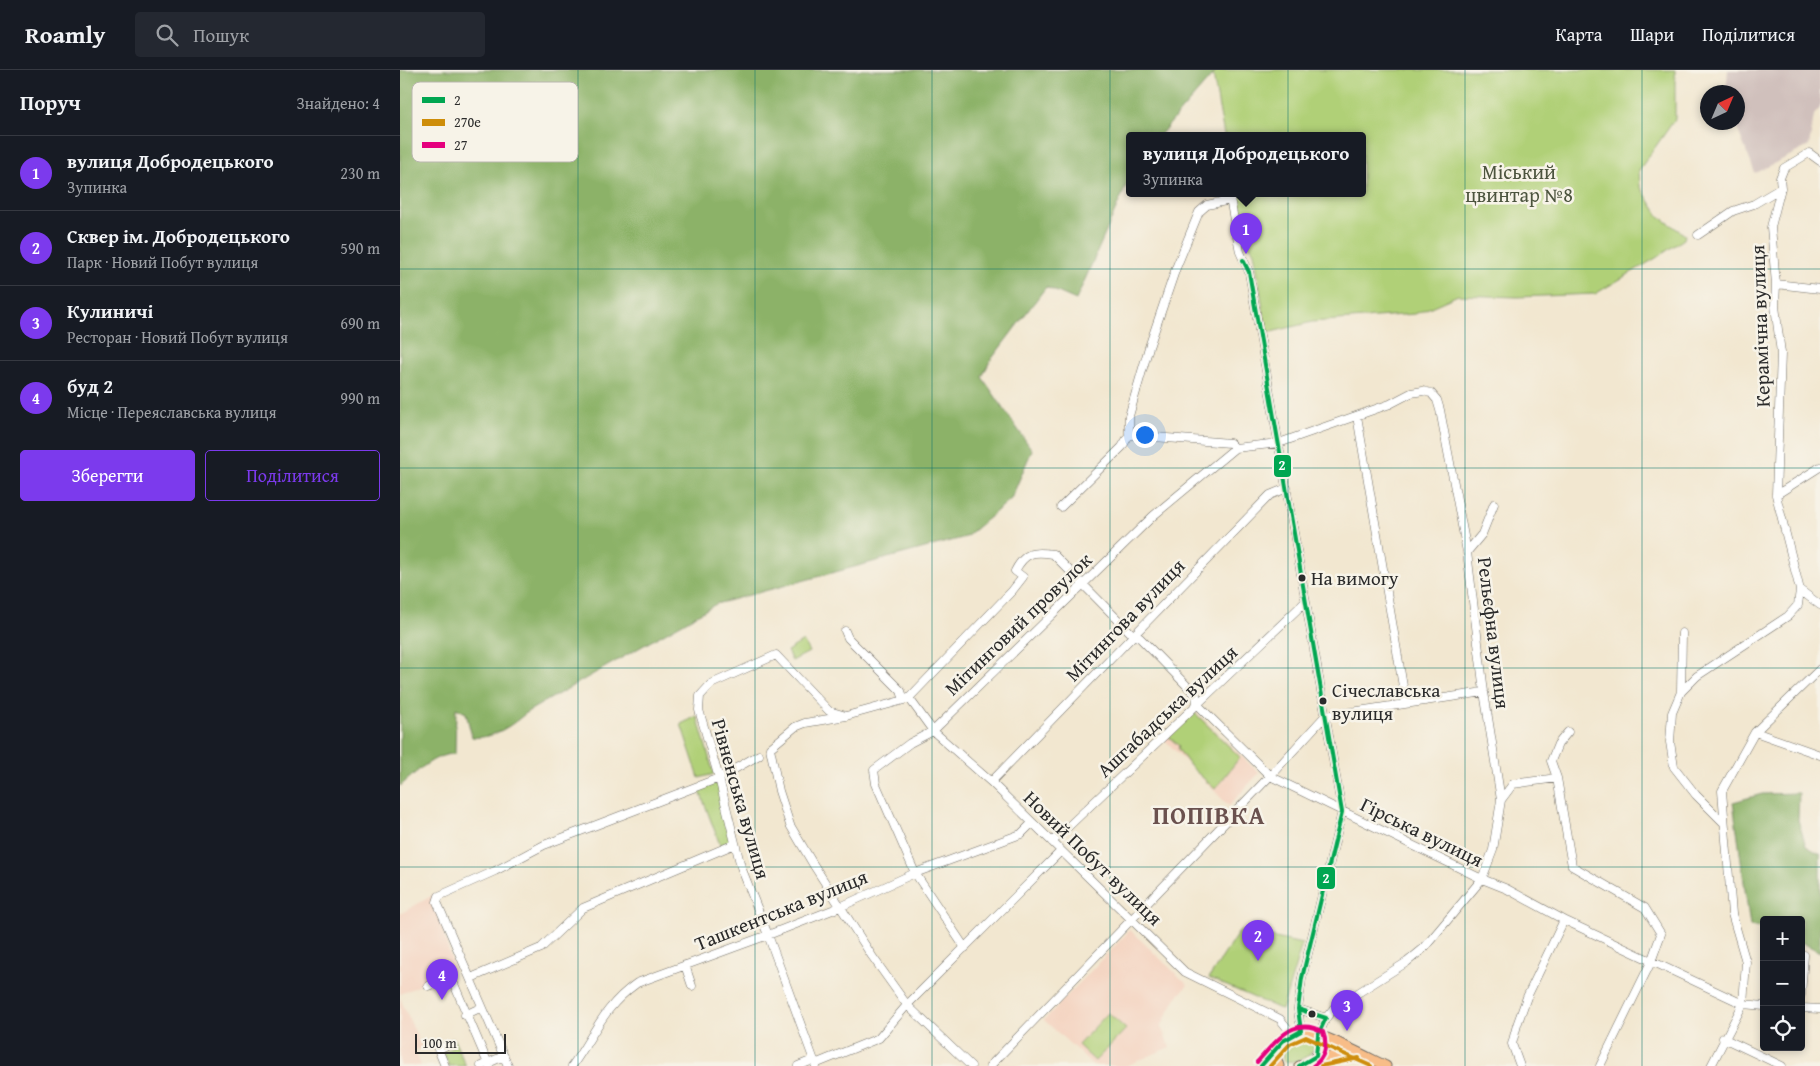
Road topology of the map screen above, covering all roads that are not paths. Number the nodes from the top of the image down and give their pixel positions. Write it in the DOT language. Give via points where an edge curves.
graph roads {
  1 [pos="1820,161"];
  2 [pos="1781,188"];
  3 [pos="1227,197"];
  4 [pos="1229,197"];
  5 [pos="1698,235"];
  6 [pos="1776,284"];
  7 [pos="1820,289"];
  8 [pos="1357,416"];
  9 [pos="1128,435"];
  10 [pos="1278,443"];
  11 [pos="1235,448"];
  12 [pos="1820,466"];
  13 [pos="1287,488"];
  14 [pos="1776,494"];
  15 [pos="1494,504"];
  16 [pos="1061,507"];
  17 [pos="1467,552"];
  18 [pos="1082,584"];
  19 [pos="1800,590"];
  20 [pos="1304,603"];
  21 [pos="1820,605"];
  22 [pos="845,631"];
  23 [pos="1682,633"];
  24 [pos="1133,635"];
  25 [pos="1820,669"];
  26 [pos="1484,692"];
  27 [pos="1681,692"];
  28 [pos="906,699"];
  29 [pos="1197,704"];
  30 [pos="1406,704"];
  31 [pos="846,716"];
  32 [pos="1325,716"];
  33 [pos="933,731"];
  34 [pos="1568,732"];
  35 [pos="1755,732"];
  36 [pos="759,755"];
  37 [pos="1820,755"];
  38 [pos="1270,776"];
  39 [pos="719,778"];
  40 [pos="1557,778"];
  41 [pos="991,782"];
  42 [pos="1501,800"];
  43 [pos="1342,812"];
  44 [pos="1723,822"];
  45 [pos="1032,823"];
  46 [pos="1052,842"];
  47 [pos="735,844"];
  48 [pos="1061,851"];
  49 [pos="915,873"];
  50 [pos="1482,879"];
  51 [pos="840,907"];
  52 [pos="1131,920"];
  53 [pos="1564,920"];
  54 [pos="768,935"];
  55 [pos="965,948"];
  56 [pos="1651,962"];
  57 [pos="685,965"];
  58 [pos="471,978"];
  59 [pos="428,986"];
  60 [pos="692,986"];
  61 [pos="907,1004"];
  62 [pos="1743,1004"];
  63 [pos="1760,1006"];
  64 [pos="482,1007"];
  65 [pos="1805,1008"];
  66 [pos="1298,1009"];
  67 [pos="1820,1009"];
  68 [pos="465,1015"];
  69 [pos="1326,1018"];
  70 [pos="1297,1032"];
  71 [pos="1318,1036"];
  72 [pos="1723,1038"];
  73 [pos="445,1046"];
  74 [pos="1358,1052"];
  75 [pos="1275,1054"];
  76 [pos="504,1056"];
  77 [pos="1313,1061"];
  78 [pos="815,1063"];
  79 [pos="486,1065"];
  80 [pos="445,1066"];
  81 [pos="508,1066"];
  82 [pos="572,1066"];
  83 [pos="798,1066"];
  84 [pos="971,1066"];
  85 [pos="990,1066"];
  86 [pos="1261,1066"];
  87 [pos="1278,1066"];
  88 [pos="1300,1066"];
  89 [pos="1386,1066"];
  90 [pos="1520,1066"];
  91 [pos="1600,1066"];
  92 [pos="1711,1066"];
  93 [pos="1782,1066"];
  1 -- 2 [label="street, Керамічна вулиця" via="1809,153 1784,168"];
  2 -- 5 [label="street" via="1754,204 1733,211"];
  2 -- 6 [label="street, Керамічна вулиця" via="1771,227"];
  3 -- 9 [label="street" via="1199,212 1149,347 1129,416"];
  4 -- 10 [label="street" via="1240,252 1249,272"];
  6 -- 7 [label="street"];
  6 -- 14 [label="street, Керамічна вулиця" via="1781,389"];
  8 -- 10 [label="street"];
  8 -- 17 [label="street, Рельєфна вулиця" via="1411,393 1431,393 1437,400"];
  8 -- 30 [label="street"];
  9 -- 11 [label="street" via="1230,443"];
  9 -- 16 [label="street" via="1122,447"];
  10 -- 11 [label="street"];
  10 -- 13 [label="street"];
  11 -- 18 [label="street, Мітинговий провулок" via="1153,516"];
  12 -- 14 [label="street"];
  13 -- 20 [label="street"];
  13 -- 24 [label="street, Мітингова вулиця" via="1270,495"];
  14 -- 19 [label="street, Керамічна вулиця"];
  15 -- 17 [label="street" via="1482,534"];
  17 -- 26 [label="street, Рельєфна вулиця"];
  18 -- 24 [label="street, Гірська вулиця"];
  18 -- 28 [label="street, Гірська вулиця" via="1053,554 1042,552 1022,558 1015,570 1023,577 1012,591"];
  18 -- 33 [label="street, Мітинговий провулок"];
  19 -- 21 [label="street"];
  19 -- 27 [label="street" via="1798,604 1788,616 1697,676"];
  20 -- 29 [label="street, Ашгабадська вулиця"];
  20 -- 32 [label="street"];
  22 -- 28 [label="street, Новий Побут вулиця"];
  23 -- 27 [label="street"];
  24 -- 29 [label="street, Гірська вулиця" via="1140,638 1196,695"];
  24 -- 41 [label="street, Мітингова вулиця"];
  25 -- 35 [label="street"];
  26 -- 30 [label="street"];
  26 -- 42 [label="street, Рельєфна вулиця"];
  27 -- 44 [label="street" via="1672,713 1670,742 1674,767"];
  28 -- 31 [label="street"];
  28 -- 33 [label="street, Новий Побут вулиця"];
  29 -- 38 [label="street, Гірська вулиця"];
  29 -- 46 [label="street, Ашгабадська вулиця"];
  30 -- 32 [label="street"];
  31 -- 39 [label="street, Рівненська вулиця" via="829,711 776,655 711,684 700,696 699,710"];
  31 -- 51 [label="street" via="795,727 770,748 790,825"];
  32 -- 38 [label="street"];
  32 -- 43 [label="street"];
  33 -- 41 [label="street, Новий Побут вулиця"];
  33 -- 49 [label="street, Мітинговий провулок" via="874,770 873,776"];
  34 -- 40 [label="street" via="1558,744 1552,761"];
  35 -- 37 [label="street"];
  35 -- 44 [label="street" via="1722,790"];
  36 -- 39 [label="street"];
  38 -- 43 [label="street, Гірська вулиця"];
  38 -- 52 [label="street"];
  39 -- 47 [label="street, Рівненська вулиця"];
  39 -- 58 [label="street" via="544,846 439,896 437,902"];
  40 -- 42 [label="street" via="1513,784"];
  40 -- 56 [label="street" via="1572,866 1645,908 1661,934"];
  41 -- 45 [label="street, Новий Побут вулиця"];
  42 -- 50 [label="street, Рельєфна вулиця" via="1492,850"];
  43 -- 50 [label="street, Гірська вулиця"];
  43 -- 66 [label="street" via="1312,931"];
  44 -- 62 [label="street" via="1732,914 1746,962"];
  45 -- 46 [label="street, Новий Побут вулиця"];
  45 -- 49 [label="street, Ташкентська вулиця" via="1021,834"];
  46 -- 48 [label="street, Новий Побут вулиця"];
  47 -- 54 [label="street, Рівненська вулиця"];
  47 -- 58 [label="street" via="583,908 541,948"];
  48 -- 52 [label="street, Новий Побут вулиця"];
  48 -- 55 [label="street"];
  49 -- 51 [label="street, Ташкентська вулиця"];
  49 -- 55 [label="street, Мітинговий провулок"];
  50 -- 53 [label="street, Гірська вулиця" via="1508,889"];
  50 -- 69 [label="street" via="1424,948 1334,1008"];
  51 -- 54 [label="street, Ташкентська вулиця"];
  51 -- 61 [label="street"];
  52 -- 70 [label="street, Новий Побут вулиця" via="1192,977 1280,1019"];
  52 -- 85 [label="street"];
  53 -- 56 [label="street, Гірська вулиця"];
  53 -- 90 [label="street" via="1517,1025 1512,1044"];
  54 -- 57 [label="street, Ташкентська вулиця"];
  54 -- 78 [label="street, Рівненська вулиця"];
  55 -- 61 [label="street"];
  56 -- 62 [label="street, Гірська вулиця"];
  56 -- 91 [label="street"];
  57 -- 60 [label="street"];
  57 -- 82 [label="street, Ташкентська вулиця" via="637,983 622,994 602,1016"];
  58 -- 64 [label="street"];
  59 -- 68 [label="street" via="450,977"];
  61 -- 78 [label="street" via="878,1038"];
  61 -- 84 [label="street"];
  62 -- 63 [label="street, Гірська вулиця"];
  62 -- 72 [label="street"];
  64 -- 68 [label="street"];
  64 -- 76 [label="street"];
  65 -- 67 [label="street"];
  66 -- 69 [label="street"];
  66 -- 70 [label="street"];
  68 -- 79 [label="street"];
  69 -- 71 [label="street"];
  70 -- 71 [label="main road, Новий Побут вулиця" via="1313,1032"];
  70 -- 75 [label="main road" via="1282,1041"];
  71 -- 74 [label="main road, Новий Побут вулиця"];
  71 -- 77 [label="main road" via="1320,1044"];
  72 -- 92 [label="street"];
  72 -- 93 [label="street"];
  73 -- 80 [label="street" via="438,1049"];
  74 -- 77 [label="main road"];
  74 -- 89 [label="main road, Новий Побут вулиця"];
  75 -- 86 [label="main road"];
  75 -- 87 [label="main road"];
  76 -- 79 [label="street"];
  76 -- 81 [label="street"];
  77 -- 88 [label="main road"];
  78 -- 83 [label="street"];
}
